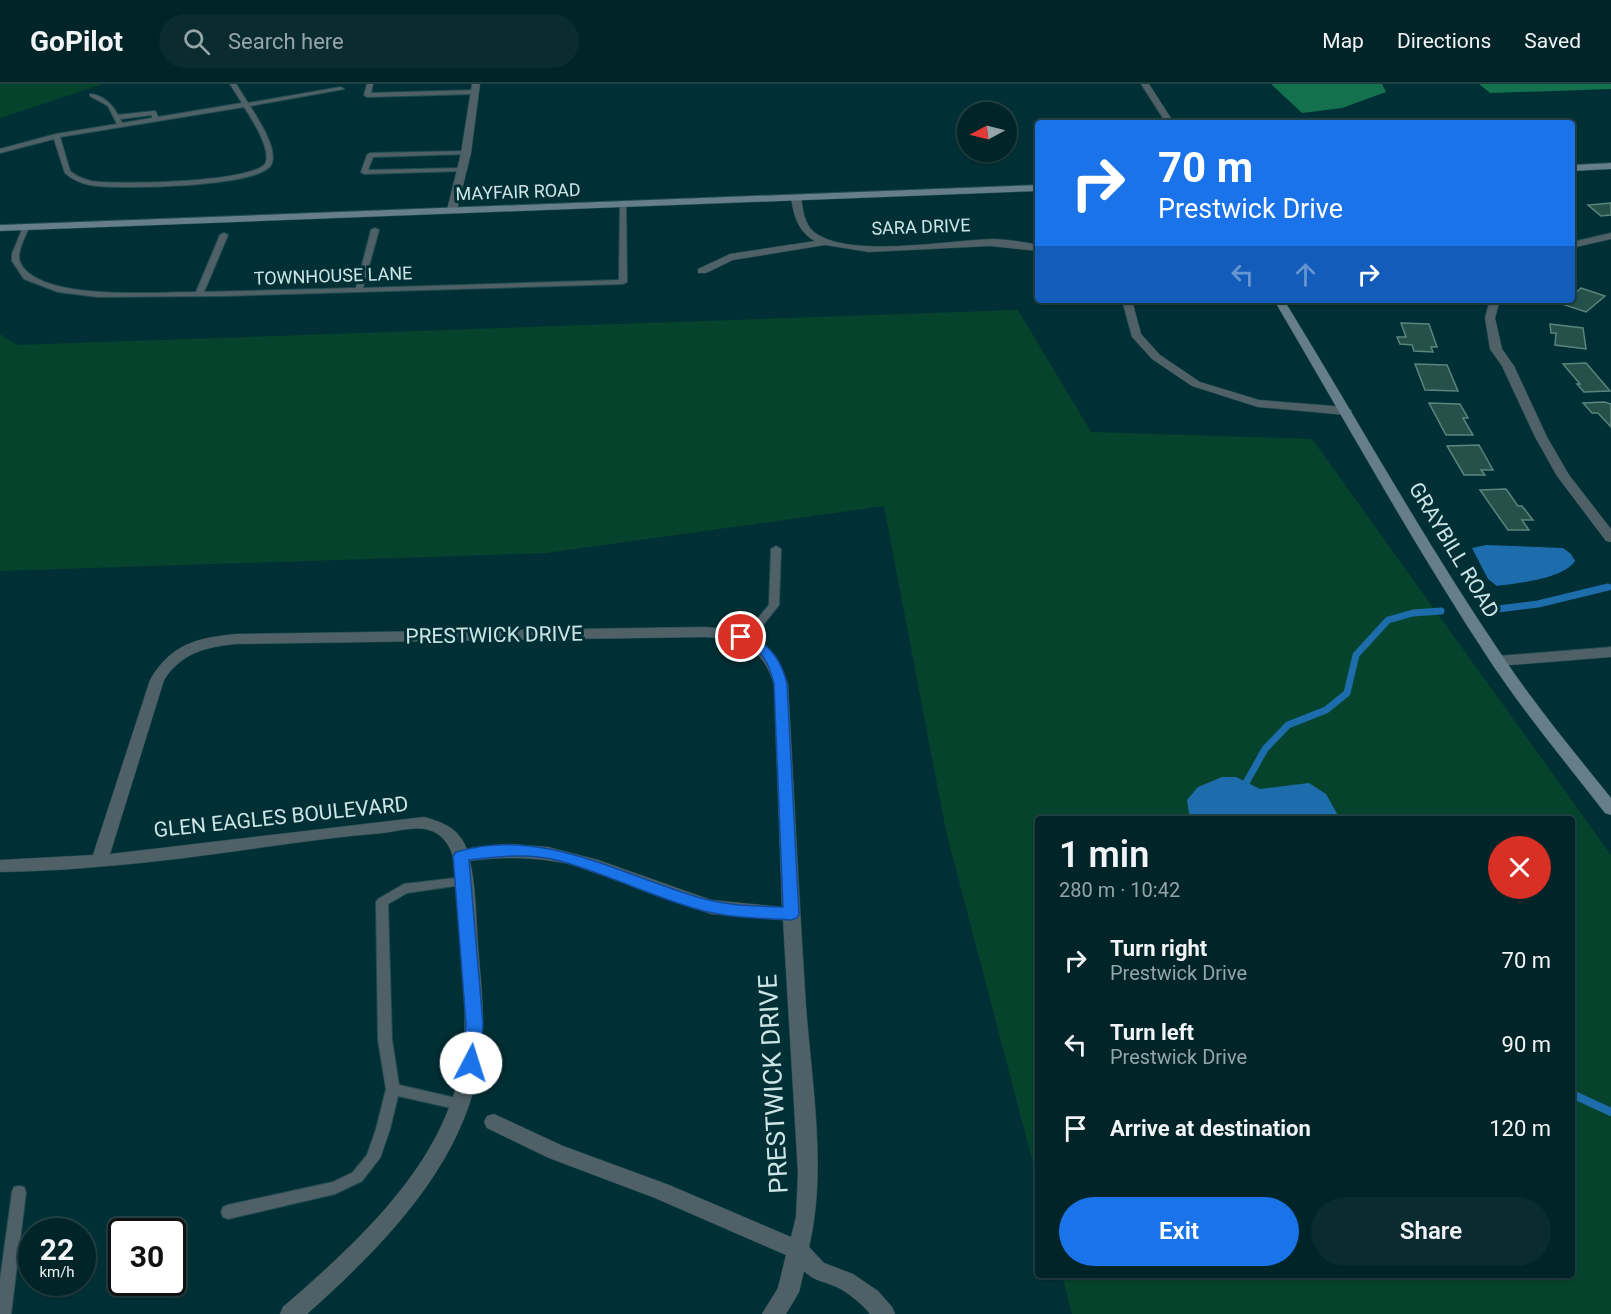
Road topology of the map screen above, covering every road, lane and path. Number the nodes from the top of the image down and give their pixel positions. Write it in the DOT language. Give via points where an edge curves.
graph roads {
  1 [pos="233,84"];
  2 [pos="370,84"];
  3 [pos="417,84"];
  4 [pos="1145,84"];
  5 [pos="476,88"];
  6 [pos="341,89"];
  7 [pos="414,94"];
  8 [pos="92,95"];
  9 [pos="246,105"];
  10 [pos="117,117"];
  11 [pos="156,120"];
  12 [pos="1168,120"];
  13 [pos="120,126"];
  14 [pos="56,136"];
  15 [pos="0,151"];
  16 [pos="465,153"];
  17 [pos="1611,166"];
  18 [pos="1575,168"];
  19 [pos="462,169"];
  20 [pos="1035,188"];
  21 [pos="796,198"];
  22 [pos="623,205"];
  23 [pos="452,210"];
  24 [pos="26,227"];
  25 [pos="0,228"];
  26 [pos="375,230"];
  27 [pos="224,235"];
  28 [pos="1611,236"];
  29 [pos="828,242"];
  30 [pos="1575,244"];
  31 [pos="1035,247"];
  32 [pos="702,271"];
  33 [pos="359,290"];
  34 [pos="199,294"];
  35 [pos="1128,303"];
  36 [pos="1281,303"];
  37 [pos="1494,303"];
  38 [pos="1346,411"];
  39 [pos="1611,538"];
  40 [pos="776,549"];
  41 [pos="746,639"];
  42 [pos="1611,652"];
  43 [pos="1498,661"];
  44 [pos="1611,809"];
  45 [pos="461,856"];
  46 [pos="99,860"];
  47 [pos="0,866"];
  48 [pos="464,881"];
  49 [pos="791,914"];
  50 [pos="393,1089"];
  51 [pos="460,1104"];
  52 [pos="494,1122"];
  53 [pos="19,1192"];
  54 [pos="228,1212"];
  55 [pos="798,1250"];
  56 [pos="3,1314"];
  57 [pos="291,1314"];
  58 [pos="773,1314"];
  59 [pos="884,1314"];
  1 -- 9 [label="lane"];
  2 -- 7 [label="lane" via="367,95"];
  3 -- 7 [label="lane"];
  4 -- 12 [label="street"];
  5 -- 7 [label="lane"];
  5 -- 16 [label="street"];
  6 -- 9 [label="lane"];
  8 -- 10 [label="lane" via="110,105"];
  9 -- 11 [label="lane"];
  9 -- 14 [label="lane" via="267,146 269,162 264,170 220,180 107,185 81,181 67,172"];
  10 -- 11 [label="lane" via="154,113"];
  10 -- 13 [label="lane"];
  11 -- 13 [label="lane"];
  13 -- 14 [label="lane"];
  14 -- 15 [label="lane"];
  16 -- 19 [label="street"];
  16 -- 19 [label="lane" via="370,155 364,172"];
  17 -- 18 [label="street"];
  19 -- 23 [label="street"];
  20 -- 21 [label="street, MAYFAIR ROAD"];
  21 -- 22 [label="street, MAYFAIR ROAD"];
  21 -- 29 [label="street, SARA DRIVE" via="801,221 812,235"];
  22 -- 23 [label="street, MAYFAIR ROAD"];
  22 -- 33 [label="lane, TOWNHOUSE LANE" via="622,282"];
  23 -- 24 [label="street, MAYFAIR ROAD"];
  24 -- 25 [label="street, MAYFAIR ROAD"];
  24 -- 34 [label="lane, TOWNHOUSE LANE" via="16,261 27,277 40,284 98,296"];
  26 -- 33 [label="lane"];
  27 -- 34 [label="lane"];
  28 -- 30 [label="street"];
  29 -- 31 [label="street, SARA DRIVE" via="894,250 985,242"];
  29 -- 32 [label="street" via="730,257"];
  33 -- 34 [label="lane, TOWNHOUSE LANE"];
  35 -- 38 [label="street" via="1136,335 1156,357 1196,384 1258,403"];
  36 -- 38 [label="street, GRAYBILL ROAD"];
  37 -- 39 [label="street" via="1490,318 1496,349 1563,476"];
  38 -- 43 [label="street, GRAYBILL ROAD"];
  40 -- 41 [label="lane" via="774,605"];
  41 -- 46 [label="street, PRESTWICK DRIVE" via="705,632 236,639 193,646 175,655 157,680"];
  41 -- 49 [label="street, PRESTWICK DRIVE" via="768,654 777,668 780,684"];
  42 -- 43 [label="street"];
  43 -- 44 [label="street, GRAYBILL ROAD"];
  45 -- 46 [label="street, GLEN EAGLES BOULEVARD" via="454,837 444,828 424,824"];
  45 -- 48 [label="street, GLEN EAGLES BOULEVARD"];
  45 -- 49 [label="street" via="493,851 560,855 700,904 730,911"];
  46 -- 47 [label="street, GLEN EAGLES BOULEVARD"];
  48 -- 50 [label="lane" via="404,889 382,902 385,1040"];
  48 -- 51 [label="street, GLEN EAGLES BOULEVARD" via="474,1024 471,1063"];
  49 -- 55 [label="street, PRESTWICK DRIVE" via="808,1173 806,1217"];
  50 -- 51 [label="lane"];
  50 -- 54 [label="lane" via="373,1158 357,1177 334,1188"];
  51 -- 57 [label="street, GLEN EAGLES BOULEVARD" via="444,1141 417,1183 361,1247"];
  52 -- 55 [label="street" via="556,1152 662,1191"];
  53 -- 56 [label="lane"];
  55 -- 58 [label="street, PRESTWICK DRIVE" via="788,1292"];
  55 -- 59 [label="street" via="817,1270 846,1281"];
}
